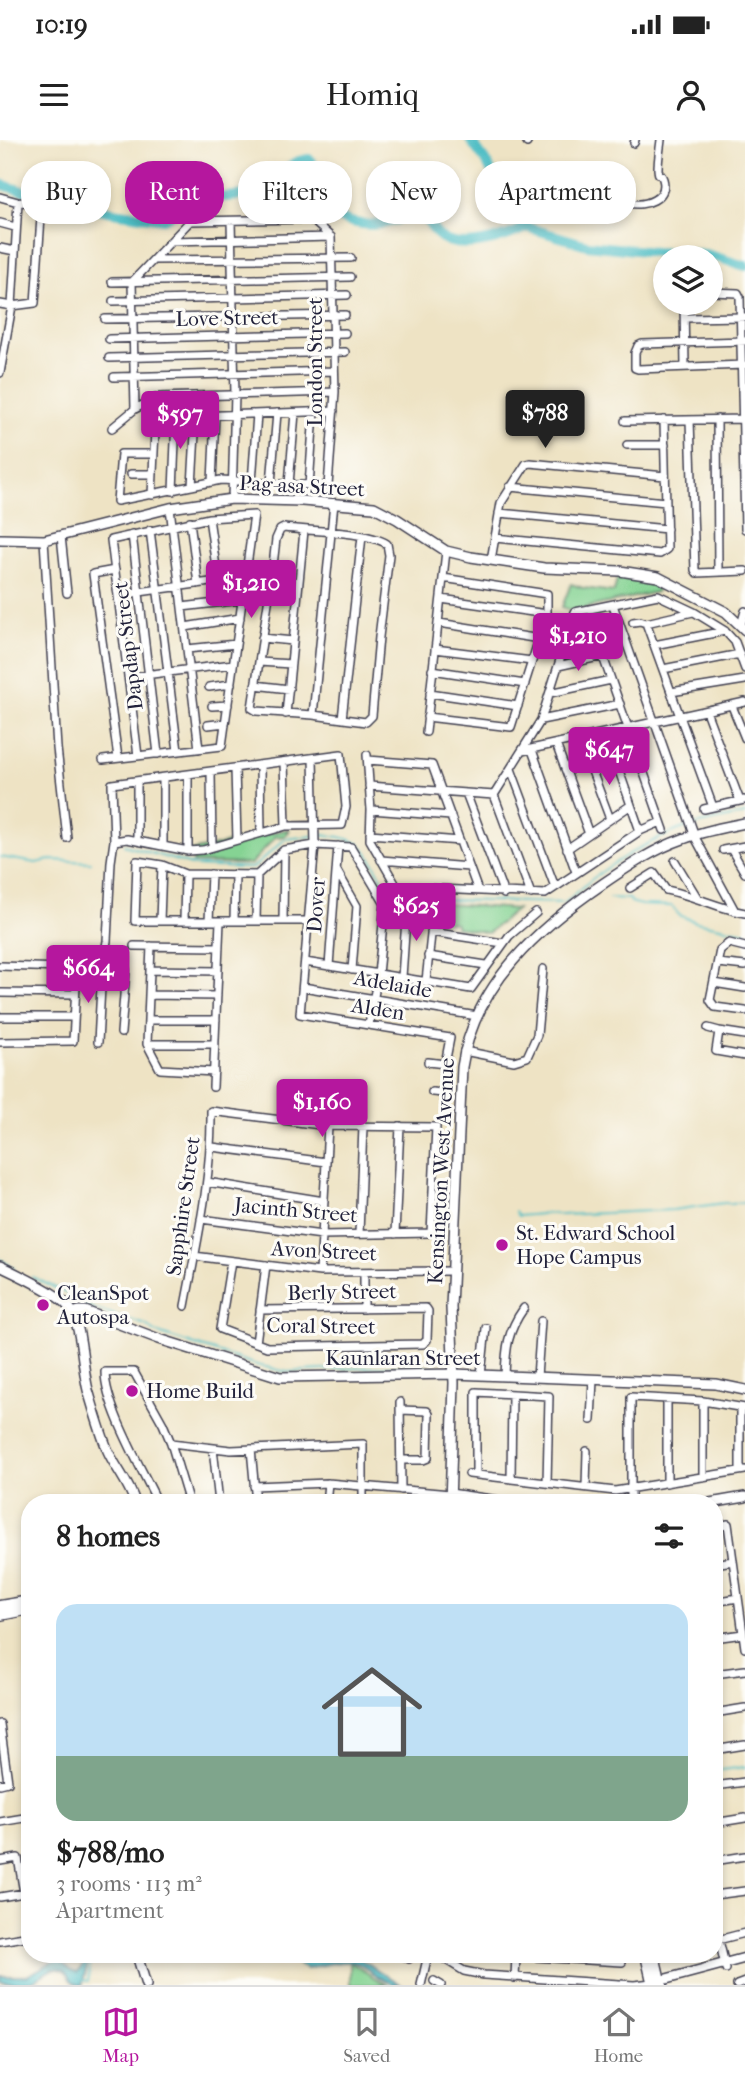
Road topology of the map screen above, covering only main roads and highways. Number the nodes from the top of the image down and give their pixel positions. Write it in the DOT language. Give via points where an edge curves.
graph roads {
  1 [pos="21,1602"];
  2 [pos="0,1606"];
  3 [pos="21,1611"];
  4 [pos="0,1615"];
  5 [pos="649,1963"];
  6 [pos="655,1963"];
  7 [pos="656,1983"];
  1 -- 2 [label="main road"];
  3 -- 4 [label="main road"];
  5 -- 7 [label="main road"];
  6 -- 7 [label="main road"];
}
